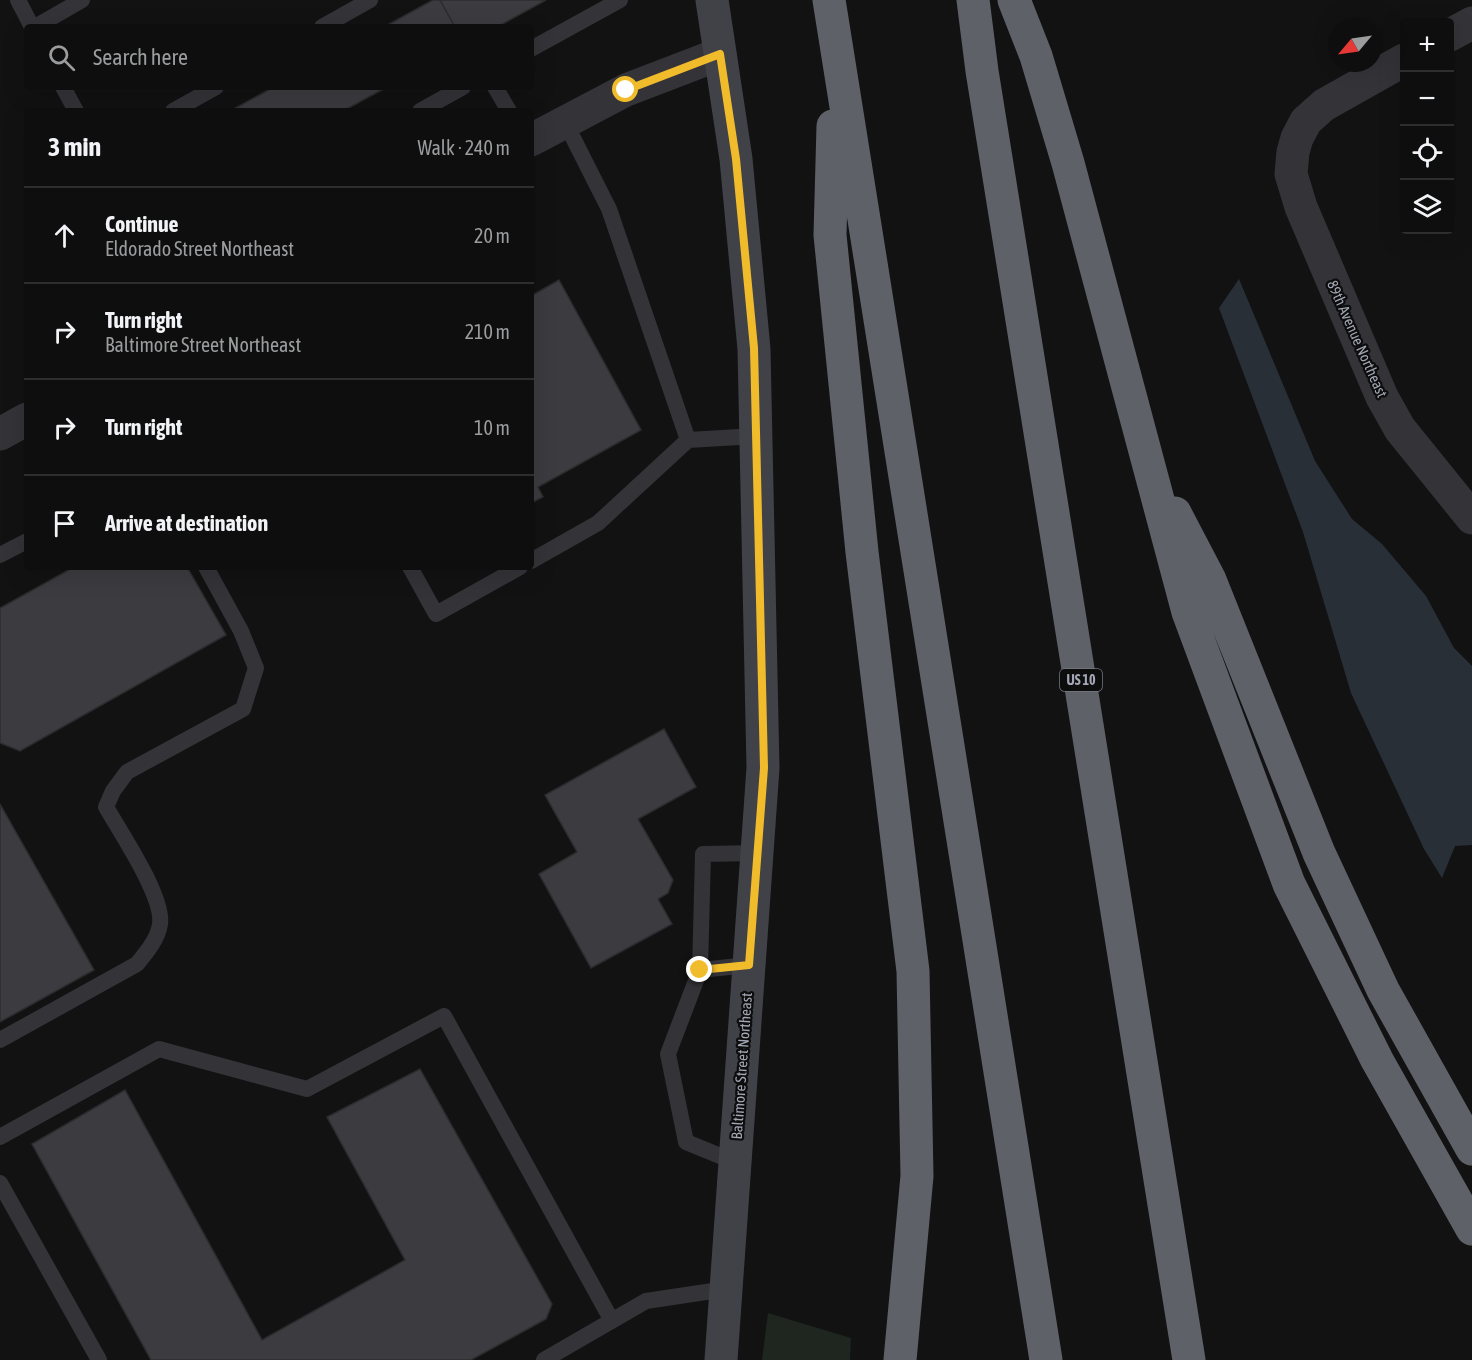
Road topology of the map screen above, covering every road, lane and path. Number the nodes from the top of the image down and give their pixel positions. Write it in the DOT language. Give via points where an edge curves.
graph roads {
  1 [pos="18,0"];
  2 [pos="82,0"];
  3 [pos="370,0"];
  4 [pos="620,0"];
  5 [pos="712,0"];
  6 [pos="829,0"];
  7 [pos="974,0"];
  8 [pos="1014,0"];
  9 [pos="1472,23"];
  10 [pos="31,24"];
  11 [pos="38,24"];
  12 [pos="327,24"];
  13 [pos="1454,32"];
  14 [pos="835,43"];
  15 [pos="534,48"];
  16 [pos="720,54"];
  17 [pos="1400,62"];
  18 [pos="65,90"];
  19 [pos="211,90"];
  20 [pos="458,90"];
  21 [pos="497,90"];
  22 [pos="74,108"];
  23 [pos="178,108"];
  24 [pos="425,108"];
  25 [pos="507,108"];
  26 [pos="566,122"];
  27 [pos="534,138"];
  28 [pos="24,421"];
  29 [pos="0,434"];
  30 [pos="756,436"];
  31 [pos="688,440"];
  32 [pos="1146,458"];
  33 [pos="1472,518"];
  34 [pos="24,543"];
  35 [pos="0,555"];
  36 [pos="534,559"];
  37 [pos="208,570"];
  38 [pos="412,570"];
  39 [pos="515,570"];
  40 [pos="757,853"];
  41 [pos="749,965"];
  42 [pos="700,970"];
  43 [pos="0,1040"];
  44 [pos="0,1137"];
  45 [pos="1472,1149"];
  46 [pos="735,1162"];
  47 [pos="0,1184"];
  48 [pos="1472,1229"];
  49 [pos="726,1289"];
  50 [pos="612,1321"];
  51 [pos="99,1360"];
  52 [pos="544,1360"];
  53 [pos="721,1360"];
  54 [pos="900,1360"];
  55 [pos="1046,1360"];
  56 [pos="1189,1360"];
  1 -- 10 [label="lane"];
  2 -- 11 [label="lane"];
  3 -- 12 [label="lane"];
  4 -- 15 [label="lane"];
  5 -- 16 [label="street, Baltimore Street Northeast"];
  6 -- 14 [label="highway"];
  7 -- 56 [label="highway, US 10" via="982,71"];
  8 -- 32 [label="highway" via="1036,56 1068,163"];
  9 -- 13 [label="street"];
  14 -- 54 [label="highway" via="830,235 862,552 913,971 917,1176"];
  14 -- 55 [label="highway"];
  16 -- 26 [label="street" via="626,90"];
  16 -- 30 [label="street, Baltimore Street Northeast" via="736,159 754,348"];
  17 -- 33 [label="street, 89th Avenue Northeast" via="1324,105 1306,121 1293,152 1291,174 1300,207 1382,397 1400,429"];
  18 -- 22 [label="lane"];
  19 -- 23 [label="lane"];
  20 -- 24 [label="lane"];
  21 -- 25 [label="lane"];
  26 -- 27 [label="street"];
  26 -- 31 [label="lane" via="609,209"];
  28 -- 29 [label="street"];
  30 -- 31 [label="lane"];
  30 -- 40 [label="street, Baltimore Street Northeast" via="764,768"];
  31 -- 36 [label="lane" via="598,523"];
  32 -- 45 [label="highway" via="1210,580 1319,853 1383,990"];
  32 -- 48 [label="highway" via="1188,612 1289,884 1377,1060"];
  34 -- 35 [label="lane"];
  37 -- 43 [label="lane" via="256,668 243,709 128,772 106,807 153,889 160,924 151,947 137,964"];
  38 -- 39 [label="lane" via="436,614"];
  40 -- 41 [label="street, Baltimore Street Northeast"];
  40 -- 42 [label="lane" via="702,854"];
  41 -- 42 [label="lane"];
  41 -- 46 [label="street, Baltimore Street Northeast"];
  42 -- 46 [label="lane" via="668,1053 686,1142"];
  44 -- 50 [label="lane" via="159,1049 307,1089 444,1016"];
  46 -- 49 [label="street, Baltimore Street Northeast"];
  47 -- 51 [label="lane"];
  49 -- 50 [label="lane" via="646,1301"];
  49 -- 53 [label="street, Baltimore Street Northeast"];
  50 -- 52 [label="lane"];
}
